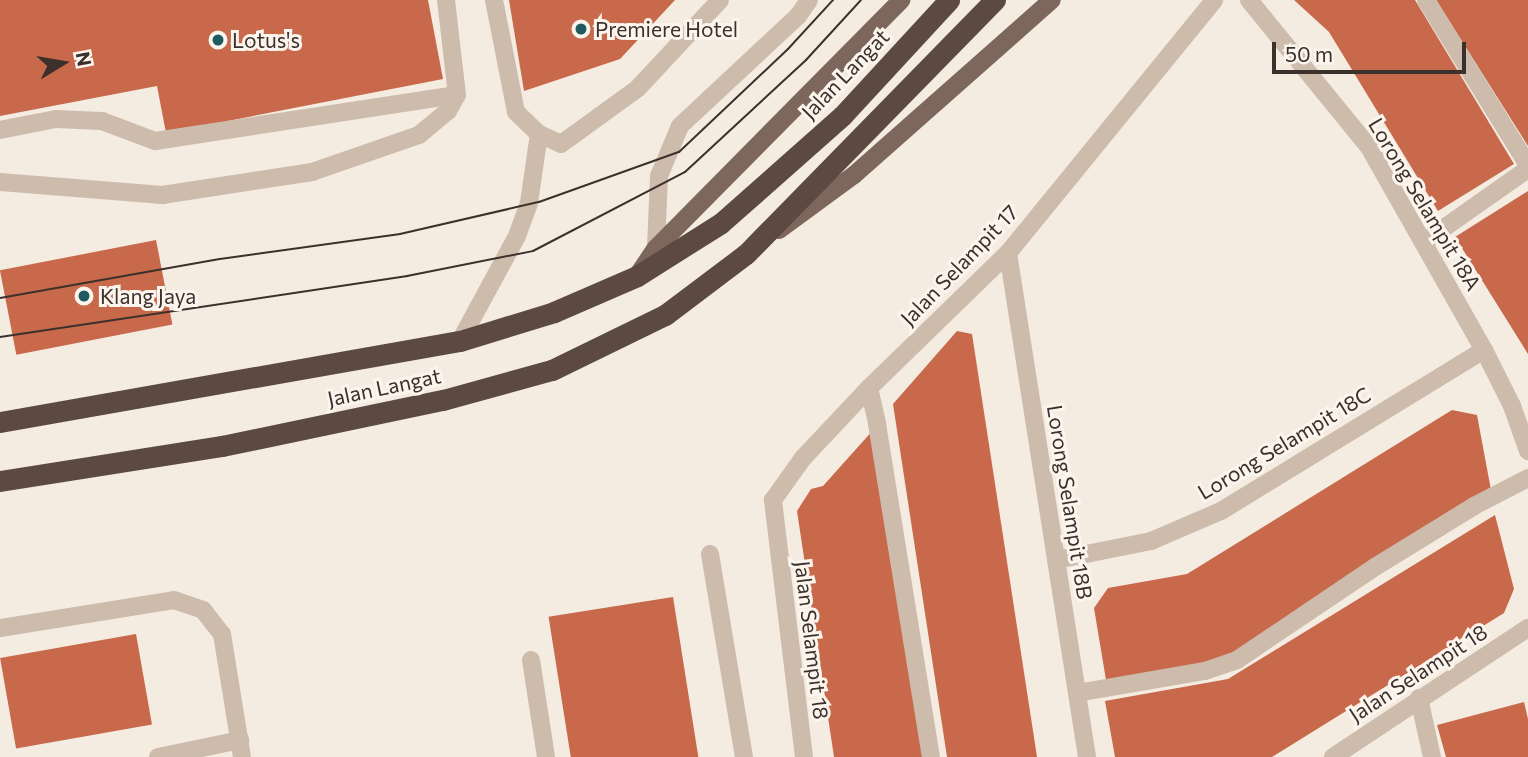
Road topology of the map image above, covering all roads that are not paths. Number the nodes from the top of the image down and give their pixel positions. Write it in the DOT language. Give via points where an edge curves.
graph roads {
  1 [pos="446,0"];
  2 [pos="494,0"];
  3 [pos="720,0"];
  4 [pos="809,0"];
  5 [pos="901,0"];
  6 [pos="949,0"];
  7 [pos="1052,0"];
  8 [pos="1214,0"];
  9 [pos="1249,0"];
  10 [pos="1426,0"];
  11 [pos="990,5"];
  12 [pos="457,95"];
  13 [pos="0,130"];
  14 [pos="539,134"];
  15 [pos="1528,167"];
  16 [pos="0,182"];
  17 [pos="1424,242"];
  18 [pos="656,248"];
  19 [pos="1008,253"];
  20 [pos="746,254"];
  21 [pos="638,276"];
  22 [pos="460,341"];
  23 [pos="1484,350"];
  24 [pos="869,388"];
  25 [pos="0,422"];
  26 [pos="1528,451"];
  27 [pos="1528,478"];
  28 [pos="0,481"];
  29 [pos="775,529"];
  30 [pos="710,554"];
  31 [pos="1056,560"];
  32 [pos="0,628"];
  33 [pos="1528,628"];
  34 [pos="531,660"];
  35 [pos="1077,693"];
  36 [pos="1419,698"];
  37 [pos="241,748"];
  38 [pos="158,757"];
  39 [pos="546,757"];
  40 [pos="744,757"];
  41 [pos="804,757"];
  42 [pos="931,757"];
  43 [pos="1087,757"];
  44 [pos="1334,757"];
  45 [pos="1432,757"];
  1 -- 12 [label="street"];
  2 -- 14 [label="street" via="516,112"];
  3 -- 14 [label="street" via="638,88 561,144"];
  4 -- 18 [label="street" via="798,16 680,125 659,176"];
  5 -- 18 [label="main road, Jalan Langat"];
  6 -- 21 [label="highway, Jalan Langat" via="822,134 721,223"];
  7 -- 20 [label="main road, Jalan Langat" via="854,175"];
  8 -- 19 [label="street, Jalan Selampit 17"];
  9 -- 17 [label="street, Lorong Selampit 18A" via="1369,147"];
  10 -- 15 [label="street"];
  11 -- 20 [label="highway, Jalan Langat"];
  12 -- 13 [label="street" via="155,141 102,121 56,119"];
  12 -- 16 [label="street" via="448,111 419,135 312,172 162,195"];
  14 -- 22 [label="street" via="530,204"];
  15 -- 17 [label="street"];
  17 -- 23 [label="street, Lorong Selampit 18A"];
  18 -- 21 [label="main road, Jalan Langat"];
  19 -- 24 [label="street, Jalan Selampit 17"];
  19 -- 31 [label="street, Lorong Selampit 18B"];
  20 -- 28 [label="highway, Jalan Langat" via="665,315 552,370 443,400 222,446"];
  21 -- 22 [label="highway, Jalan Langat" via="554,312"];
  22 -- 25 [label="highway, Jalan Langat"];
  23 -- 26 [label="street, Lorong Selampit 18A" via="1513,407"];
  23 -- 31 [label="street, Lorong Selampit 18C" via="1221,511 1151,541"];
  24 -- 29 [label="street, Jalan Selampit 17" via="803,458 773,500"];
  24 -- 42 [label="street"];
  27 -- 35 [label="street" via="1375,567 1237,660 1205,671"];
  29 -- 41 [label="street, Jalan Selampit 18"];
  30 -- 40 [label="street"];
  31 -- 35 [label="street, Lorong Selampit 18B"];
  32 -- 37 [label="street" via="174,600 204,610 222,634"];
  33 -- 36 [label="street, Jalan Selampit 18"];
  34 -- 39 [label="street"];
  35 -- 43 [label="street, Lorong Selampit 18B"];
  36 -- 44 [label="street, Jalan Selampit 18"];
  36 -- 45 [label="street"];
  37 -- 38 [label="street"];
}
